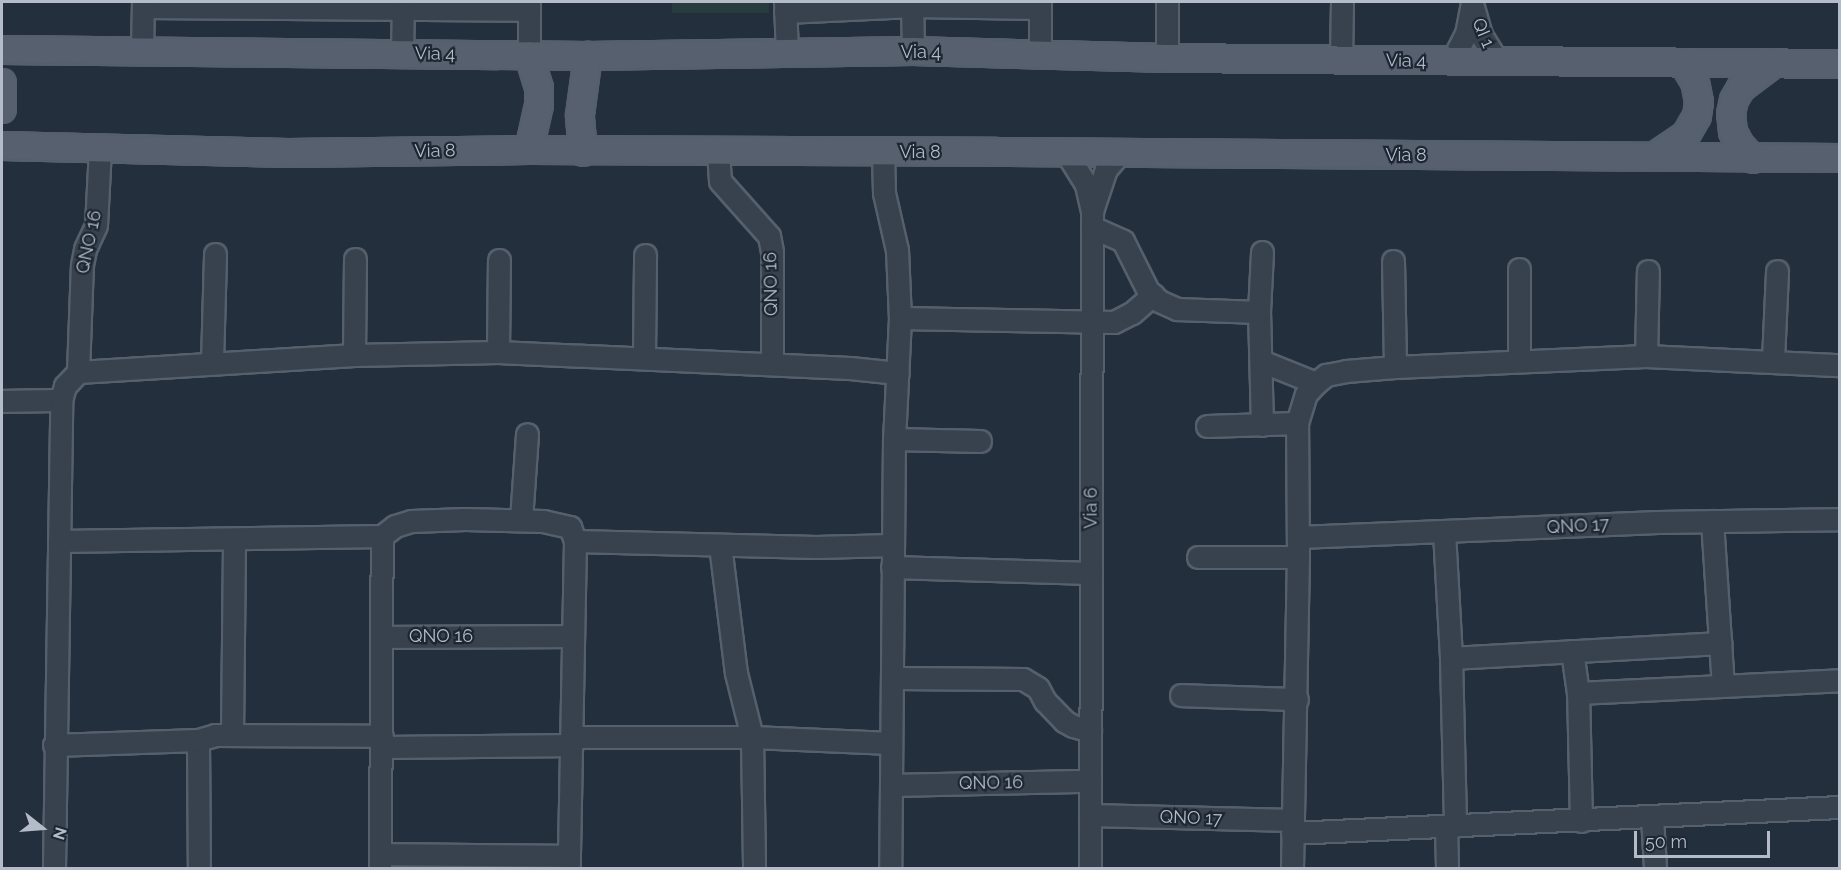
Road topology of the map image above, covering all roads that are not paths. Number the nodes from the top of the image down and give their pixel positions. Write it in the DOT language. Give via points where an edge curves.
graph roads {
  1 [pos="1167,2"];
  2 [pos="1342,2"];
  3 [pos="1472,2"];
  4 [pos="143,4"];
  5 [pos="912,4"];
  6 [pos="274,5"];
  7 [pos="1040,5"];
  8 [pos="403,6"];
  9 [pos="529,6"];
  10 [pos="785,7"];
  11 [pos="2,50"];
  12 [pos="142,50"];
  13 [pos="914,51"];
  14 [pos="1040,53"];
  15 [pos="402,54"];
  16 [pos="787,54"];
  17 [pos="529,55"];
  18 [pos="588,56"];
  19 [pos="1167,58"];
  20 [pos="1341,59"];
  21 [pos="1497,61"];
  22 [pos="1452,62"];
  23 [pos="1839,63"];
  24 [pos="1684,64"];
  25 [pos="1772,65"];
  26 [pos="2,83"];
  27 [pos="2,109"];
  28 [pos="2,146"];
  29 [pos="100,148"];
  30 [pos="529,150"];
  31 [pos="583,152"];
  32 [pos="718,152"];
  33 [pos="882,152"];
  34 [pos="1067,154"];
  35 [pos="1119,154"];
  36 [pos="1655,156"];
  37 [pos="1839,158"];
  38 [pos="1753,159"];
  39 [pos="1092,219"];
  40 [pos="1262,252"];
  41 [pos="215,254"];
  42 [pos="645,255"];
  43 [pos="355,259"];
  44 [pos="499,260"];
  45 [pos="1393,261"];
  46 [pos="1519,269"];
  47 [pos="1648,271"];
  48 [pos="1777,271"];
  49 [pos="1153,295"];
  50 [pos="1259,312"];
  51 [pos="900,318"];
  52 [pos="1092,324"];
  53 [pos="498,352"];
  54 [pos="354,355"];
  55 [pos="1646,356"];
  56 [pos="644,357"];
  57 [pos="1773,360"];
  58 [pos="1261,361"];
  59 [pos="1519,361"];
  60 [pos="212,363"];
  61 [pos="772,364"];
  62 [pos="1839,365"];
  63 [pos="1395,367"];
  64 [pos="78,372"];
  65 [pos="898,373"];
  66 [pos="1316,383"];
  67 [pos="61,400"];
  68 [pos="2,401"];
  69 [pos="1297,423"];
  70 [pos="1262,425"];
  71 [pos="1207,426"];
  72 [pos="527,434"];
  73 [pos="894,439"];
  74 [pos="980,441"];
  75 [pos="1839,519"];
  76 [pos="521,520"];
  77 [pos="1712,521"];
  78 [pos="1443,532"];
  79 [pos="382,536"];
  80 [pos="234,540"];
  81 [pos="575,540"];
  82 [pos="59,541"];
  83 [pos="720,545"];
  84 [pos="893,545"];
  85 [pos="1299,547"];
  86 [pos="1198,557"];
  87 [pos="892,567"];
  88 [pos="1091,573"];
  89 [pos="382,636"];
  90 [pos="573,636"];
  91 [pos="1721,643"];
  92 [pos="1572,651"];
  93 [pos="1451,658"];
  94 [pos="893,678"];
  95 [pos="1839,680"];
  96 [pos="1723,686"];
  97 [pos="1578,693"];
  98 [pos="1182,695"];
  99 [pos="1297,699"];
  100 [pos="1090,731"];
  101 [pos="232,735"];
  102 [pos="752,737"];
  103 [pos="198,740"];
  104 [pos="382,741"];
  105 [pos="572,741"];
  106 [pos="891,743"];
  107 [pos="54,746"];
  108 [pos="1090,781"];
  109 [pos="891,784"];
  110 [pos="1839,807"];
  111 [pos="1090,815"];
  112 [pos="1652,817"];
  113 [pos="1581,821"];
  114 [pos="1450,826"];
  115 [pos="1293,827"];
  116 [pos="381,861"];
  117 [pos="569,862"];
  118 [pos="54,868"];
  119 [pos="199,868"];
  120 [pos="754,868"];
  121 [pos="890,868"];
  122 [pos="1090,868"];
  123 [pos="1292,868"];
  124 [pos="1447,868"];
  125 [pos="1654,868"];
  1 -- 19 [label="street"];
  2 -- 20 [label="street"];
  3 -- 21 [label="street, QI 1" via="1481,35"];
  3 -- 22 [label="street, QI 1" via="1466,34"];
  4 -- 6 [label="street"];
  4 -- 12 [label="street"];
  5 -- 7 [label="street"];
  5 -- 10 [label="street"];
  5 -- 13 [label="street"];
  6 -- 8 [label="street"];
  7 -- 14 [label="street"];
  8 -- 9 [label="street"];
  8 -- 15 [label="street"];
  9 -- 17 [label="street"];
  10 -- 16 [label="street"];
  11 -- 12 [label="main road, Via 4"];
  12 -- 15 [label="main road, Via 4"];
  13 -- 14 [label="main road, Via 4"];
  13 -- 16 [label="main road, Via 4"];
  14 -- 19 [label="main road, Via 4"];
  15 -- 17 [label="main road, Via 4"];
  16 -- 18 [label="main road, Via 4"];
  17 -- 18 [label="main road, Via 4"];
  17 -- 30 [label="main road" via="539,97"];
  18 -- 31 [label="main road" via="580,115"];
  19 -- 20 [label="main road, Via 4"];
  20 -- 22 [label="main road, Via 4"];
  21 -- 22 [label="main road, Via 4"];
  21 -- 24 [label="main road, Via 4"];
  23 -- 25 [label="main road, Via 4"];
  24 -- 25 [label="main road, Via 4"];
  24 -- 36 [label="main road" via="1695,82 1697,116 1686,135"];
  25 -- 38 [label="main road" via="1741,88 1731,114 1733,132"];
  26 -- 27 [label="main road"];
  28 -- 29 [label="main road, Via 8"];
  29 -- 30 [label="main road, Via 8" via="288,153"];
  29 -- 64 [label="street, QNO 16" via="96,225 82,265"];
  30 -- 31 [label="main road, Via 8"];
  31 -- 32 [label="main road, Via 8"];
  32 -- 33 [label="main road, Via 8"];
  32 -- 61 [label="street, QNO 16" via="720,180 769,236"];
  33 -- 34 [label="main road, Via 8"];
  33 -- 51 [label="street" via="884,193 897,250"];
  34 -- 35 [label="main road, Via 8"];
  34 -- 39 [label="street, Via 6" via="1086,186"];
  35 -- 36 [label="main road, Via 8"];
  35 -- 39 [label="street" via="1106,169"];
  36 -- 38 [label="main road, Via 8"];
  37 -- 38 [label="main road, Via 8"];
  39 -- 49 [label="street" via="1122,241"];
  39 -- 52 [label="street, Via 6"];
  40 -- 50 [label="street"];
  41 -- 60 [label="street"];
  42 -- 56 [label="street"];
  43 -- 54 [label="street"];
  44 -- 53 [label="street"];
  45 -- 63 [label="street"];
  46 -- 59 [label="street"];
  47 -- 55 [label="street"];
  48 -- 57 [label="street"];
  49 -- 50 [label="street" via="1177,309"];
  49 -- 52 [label="street" via="1114,322"];
  50 -- 58 [label="street"];
  51 -- 52 [label="street"];
  51 -- 65 [label="street"];
  52 -- 88 [label="street, Via 6"];
  53 -- 54 [label="street"];
  53 -- 56 [label="street"];
  54 -- 60 [label="street"];
  55 -- 57 [label="street"];
  55 -- 59 [label="street"];
  56 -- 61 [label="street"];
  57 -- 62 [label="street"];
  58 -- 66 [label="street"];
  58 -- 70 [label="street"];
  59 -- 63 [label="street"];
  60 -- 64 [label="street"];
  61 -- 65 [label="street"];
  63 -- 66 [label="street" via="1326,375"];
  64 -- 67 [label="street" via="65,386"];
  65 -- 73 [label="street"];
  66 -- 69 [label="street" via="1305,394"];
  67 -- 68 [label="street"];
  67 -- 82 [label="street"];
  69 -- 70 [label="street"];
  69 -- 85 [label="street"];
  70 -- 71 [label="street"];
  72 -- 76 [label="street"];
  73 -- 74 [label="street"];
  73 -- 84 [label="street"];
  75 -- 77 [label="street, QNO 17"];
  76 -- 79 [label="street" via="411,521"];
  76 -- 81 [label="street" via="563,524 573,530"];
  77 -- 78 [label="street, QNO 17"];
  77 -- 91 [label="street"];
  78 -- 85 [label="street, QNO 17"];
  78 -- 93 [label="street"];
  79 -- 80 [label="street"];
  79 -- 89 [label="street"];
  80 -- 82 [label="street"];
  80 -- 101 [label="street"];
  81 -- 83 [label="street"];
  81 -- 90 [label="street"];
  82 -- 107 [label="street"];
  83 -- 84 [label="street"];
  83 -- 102 [label="street" via="736,673"];
  84 -- 87 [label="street"];
  85 -- 86 [label="street, QNO 17"];
  85 -- 99 [label="street"];
  87 -- 88 [label="street"];
  87 -- 94 [label="street"];
  88 -- 100 [label="street, Via 6"];
  89 -- 90 [label="street, QNO 16"];
  89 -- 104 [label="street"];
  90 -- 105 [label="street"];
  91 -- 92 [label="street"];
  91 -- 96 [label="street"];
  92 -- 93 [label="street"];
  92 -- 97 [label="street"];
  93 -- 114 [label="street"];
  94 -- 100 [label="street" via="1023,679 1038,688 1064,721"];
  94 -- 106 [label="street"];
  95 -- 96 [label="street"];
  96 -- 97 [label="street"];
  97 -- 113 [label="street"];
  98 -- 99 [label="street"];
  99 -- 115 [label="street"];
  100 -- 108 [label="street, Via 6"];
  101 -- 103 [label="street"];
  101 -- 104 [label="street"];
  102 -- 105 [label="street"];
  102 -- 106 [label="street"];
  102 -- 120 [label="street"];
  103 -- 107 [label="street"];
  103 -- 119 [label="street"];
  104 -- 105 [label="street"];
  104 -- 116 [label="street"];
  105 -- 117 [label="street"];
  106 -- 109 [label="street"];
  107 -- 118 [label="street"];
  108 -- 109 [label="street, QNO 16"];
  108 -- 111 [label="street, Via 6"];
  109 -- 121 [label="street"];
  110 -- 112 [label="street, QNO 17"];
  111 -- 115 [label="street, QNO 17"];
  111 -- 122 [label="street, Via 6"];
  112 -- 113 [label="street, QNO 17"];
  112 -- 125 [label="street"];
  113 -- 114 [label="street, QNO 17"];
  114 -- 115 [label="street, QNO 17"];
  114 -- 124 [label="street"];
  115 -- 123 [label="street"];
  116 -- 117 [label="street"];
}
